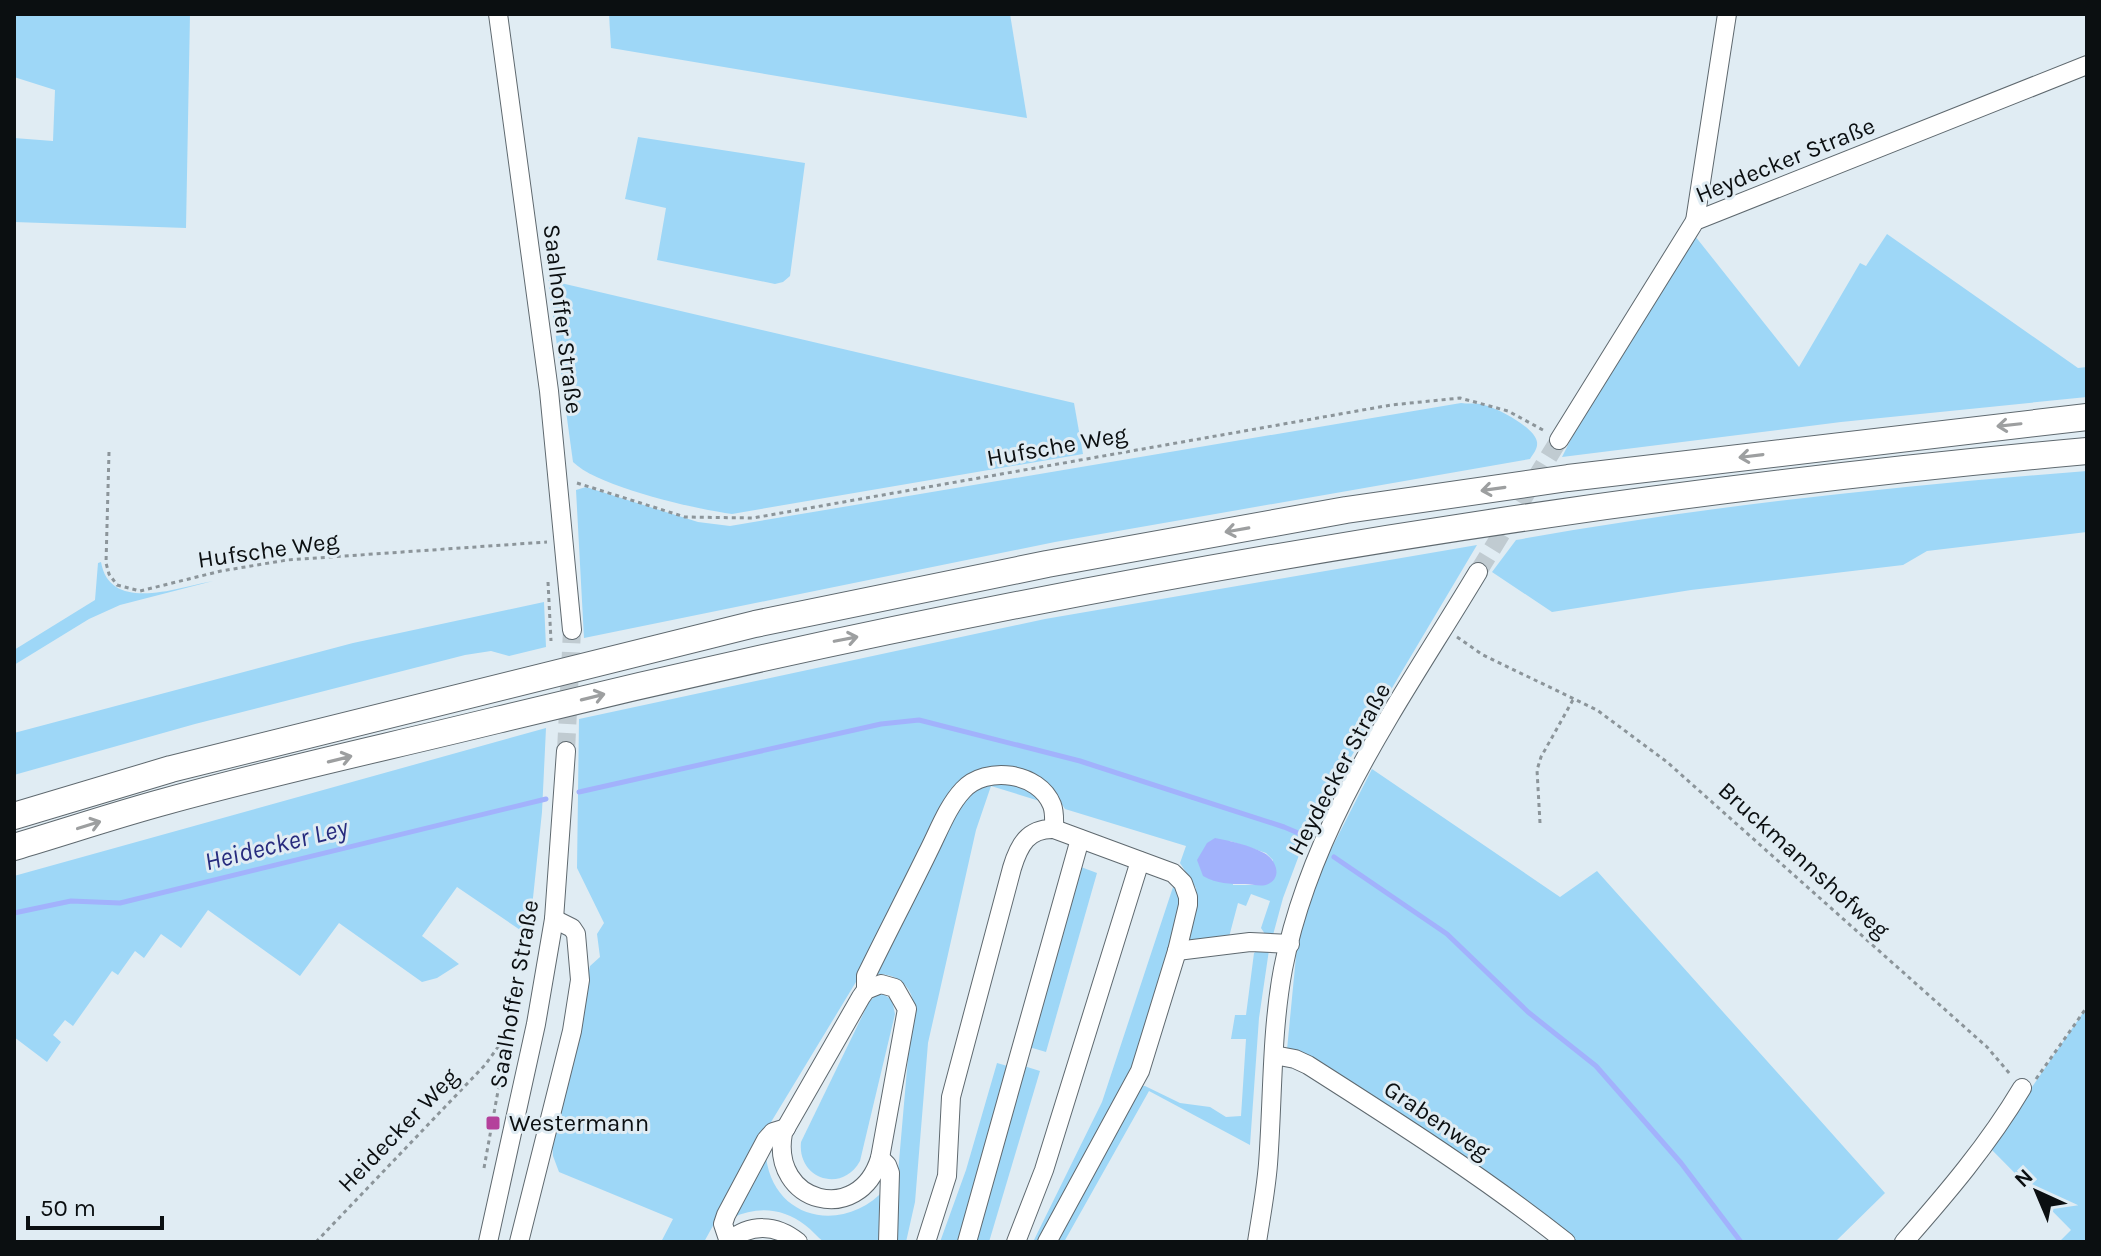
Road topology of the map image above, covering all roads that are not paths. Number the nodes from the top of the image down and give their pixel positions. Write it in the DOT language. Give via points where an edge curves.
graph roads {
  1 [pos="498,14"];
  2 [pos="1727,14"];
  3 [pos="2087,65"];
  4 [pos="1695,221"];
  5 [pos="2087,417"];
  6 [pos="1559,440"];
  7 [pos="2087,451"];
  8 [pos="1478,572"];
  9 [pos="572,630"];
  10 [pos="566,751"];
  11 [pos="14,816"];
  12 [pos="1054,829"];
  13 [pos="1080,839"];
  14 [pos="14,847"];
  15 [pos="1140,861"];
  16 [pos="554,919"];
  17 [pos="1290,944"];
  18 [pos="1177,951"];
  19 [pos="866,990"];
  20 [pos="1274,1055"];
  21 [pos="2022,1088"];
  22 [pos="786,1128"];
  23 [pos="880,1158"];
  24 [pos="488,1242"];
  25 [pos="519,1242"];
  26 [pos="729,1242"];
  27 [pos="798,1242"];
  28 [pos="888,1242"];
  29 [pos="926,1242"];
  30 [pos="967,1242"];
  31 [pos="1016,1242"];
  32 [pos="1047,1242"];
  33 [pos="1257,1242"];
  34 [pos="1566,1242"];
  35 [pos="1904,1242"];
  1 -- 9 [label="street, Saalhoffer Straße" via="558,477"];
  2 -- 4 [label="street"];
  3 -- 4 [label="street, Heydecker Straße"];
  4 -- 6 [label="street, Heydecker Straße"];
  5 -- 11 [label="highway, one-way" via="1568,478 1346,510 1047,564 755,624 171,769"];
  14 -- 7 [label="highway, one-way" via="167,801 651,682 1060,596 1335,546 1535,517 1916,467"];
  8 -- 17 [label="street, Heydecker Straße" via="1363,763 1305,889"];
  10 -- 16 [label="street, Saalhoffer Straße"];
  12 -- 13 [label="street"];
  12 -- 19 [label="street" via="1047,795 1023,780 992,775 973,781 951,806 866,976"];
  12 -- 29 [label="street" via="1031,834 1017,853 951,1097 947,1176"];
  13 -- 15 [label="street"];
  13 -- 30 [label="street"];
  15 -- 18 [label="street" via="1173,873 1186,889 1188,905"];
  15 -- 31 [label="street" via="1044,1170"];
  16 -- 24 [label="street, Saalhoffer Straße"];
  16 -- 25 [label="street" via="576,934 580,980"];
  17 -- 18 [label="street" via="1250,942"];
  17 -- 20 [label="street, Heydecker Straße"];
  18 -- 32 [label="street" via="1135,1083"];
  19 -- 22 [label="street"];
  19 -- 23 [label="street" via="881,984 895,988 907,1009"];
  20 -- 33 [label="street, Heydecker Straße" via="1268,1167"];
  20 -- 34 [label="street, Grabenweg" via="1308,1065 1368,1103"];
  21 -- 35 [label="street" via="1981,1151"];
  22 -- 23 [label="street" via="781,1154 787,1172 799,1188 817,1198 855,1194 872,1179"];
  22 -- 26 [label="street" via="766,1140 726,1215"];
  23 -- 28 [label="street" via="890,1173"];
  26 -- 27 [label="street" via="742,1232 766,1228"];
}
